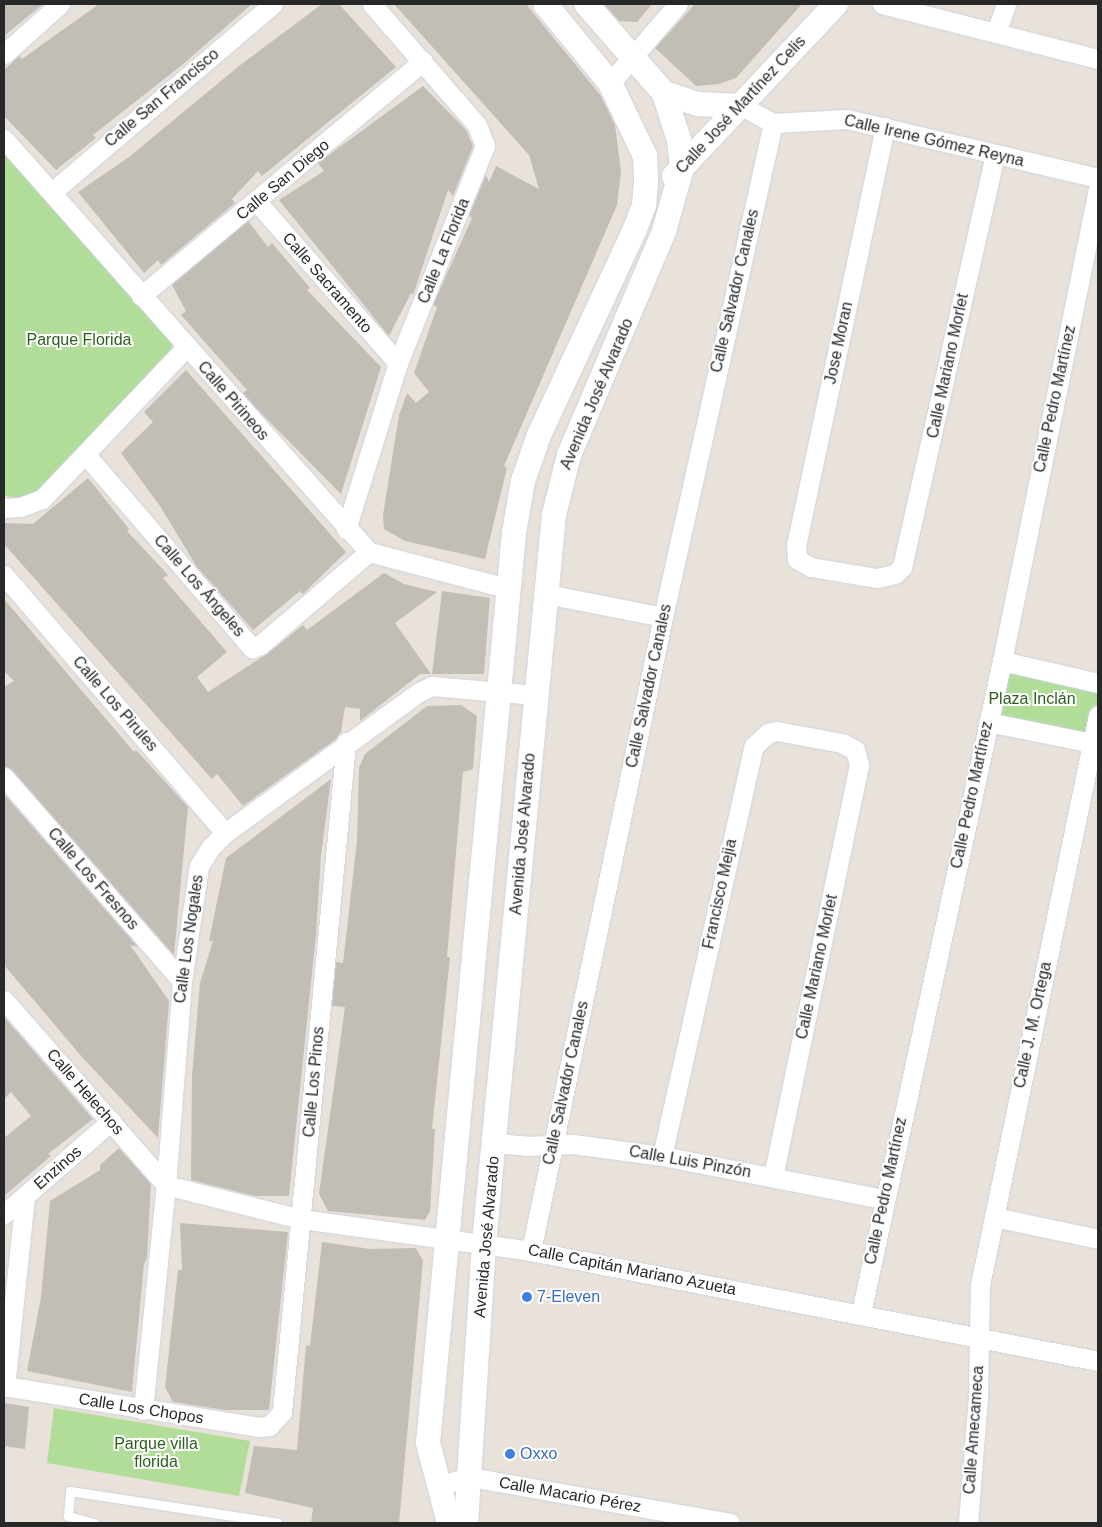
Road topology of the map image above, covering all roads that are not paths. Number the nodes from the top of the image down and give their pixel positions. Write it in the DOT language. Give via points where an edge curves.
graph roads {
  1 [pos="60,4"];
  2 [pos="273,4"];
  3 [pos="372,4"];
  4 [pos="545,4"];
  5 [pos="586,4"];
  6 [pos="678,4"];
  7 [pos="836,4"];
  8 [pos="882,4"];
  9 [pos="1006,4"];
  10 [pos="996,33"];
  11 [pos="4,54"];
  12 [pos="634,55"];
  13 [pos="1098,59"];
  14 [pos="423,61"];
  15 [pos="610,83"];
  16 [pos="664,93"];
  17 [pos="742,106"];
  18 [pos="773,123"];
  19 [pos="885,127"];
  20 [pos="4,139"];
  21 [pos="995,154"];
  22 [pos="682,168"];
  23 [pos="1098,178"];
  24 [pos="1098,189"];
  25 [pos="52,192"];
  26 [pos="257,202"];
  27 [pos="644,205"];
  28 [pos="141,296"];
  29 [pos="186,347"];
  30 [pos="398,363"];
  31 [pos="86,455"];
  32 [pos="4,508"];
  33 [pos="346,530"];
  34 [pos="369,552"];
  35 [pos="895,574"];
  36 [pos="4,575"];
  37 [pos="510,589"];
  38 [pos="546,594"];
  39 [pos="663,617"];
  40 [pos="1002,661"];
  41 [pos="1098,683"];
  42 [pos="499,691"];
  43 [pos="535,695"];
  44 [pos="1098,715"];
  45 [pos="988,722"];
  46 [pos="346,742"];
  47 [pos="1092,742"];
  48 [pos="859,757"];
  49 [pos="4,777"];
  50 [pos="225,833"];
  51 [pos="182,981"];
  52 [pos="4,1000"];
  53 [pos="111,1120"];
  54 [pos="495,1143"];
  55 [pos="553,1145"];
  56 [pos="662,1156"];
  57 [pos="774,1177"];
  58 [pos="166,1185"];
  59 [pos="25,1196"];
  60 [pos="884,1199"];
  61 [pos="4,1214"];
  62 [pos="994,1217"];
  63 [pos="301,1219"];
  64 [pos="446,1238"];
  65 [pos="1098,1239"];
  66 [pos="484,1243"];
  67 [pos="532,1251"];
  68 [pos="861,1312"];
  69 [pos="978,1337"];
  70 [pos="1098,1361"];
  71 [pos="4,1386"];
  72 [pos="142,1410"];
  73 [pos="277,1420"];
  74 [pos="470,1477"];
  75 [pos="440,1485"];
  76 [pos="80,1522"];
  77 [pos="94,1523"];
  78 [pos="278,1523"];
  79 [pos="449,1523"];
  80 [pos="466,1523"];
  81 [pos="730,1523"];
  82 [pos="968,1523"];
  1 -- 11 [label="street"];
  2 -- 25 [label="street, Calle San Francisco"];
  3 -- 14 [label="street, Calle La Florida"];
  4 -- 15 [label="street"];
  5 -- 12 [label="street"];
  6 -- 12 [label="street"];
  7 -- 17 [label="street, Calle José Martínez Celis"];
  8 -- 10 [label="street"];
  9 -- 10 [label="street"];
  10 -- 13 [label="street"];
  12 -- 15 [label="street"];
  12 -- 16 [label="street"];
  14 -- 26 [label="street, Calle San Diego"];
  14 -- 30 [label="street, Calle La Florida" via="477,125 484,146"];
  15 -- 27 [label="street" via="645,156"];
  16 -- 17 [label="street" via="698,104"];
  16 -- 22 [label="street" via="679,140"];
  17 -- 18 [label="street"];
  17 -- 22 [label="street, Calle José Martínez Celis"];
  18 -- 19 [label="street, Calle Irene Gómez Reyna" via="830,119"];
  18 -- 39 [label="street, Calle Salvador Canales"];
  19 -- 21 [label="street, Calle Irene Gómez Reyna"];
  19 -- 35 [label="street, Jose Moran" via="796,544 797,559 811,567 877,578"];
  20 -- 25 [label="street, Calle Pirineos"];
  21 -- 23 [label="street, Calle Irene Gómez Reyna"];
  21 -- 35 [label="street, Calle Mariano Morlet" via="906,557"];
  22 -- 27 [label="street, Calle José Martínez Celis"];
  22 -- 38 [label="street, Avenida José Alvarado" via="664,232 569,455 554,516"];
  24 -- 40 [label="street, Calle Pedro Martínez"];
  25 -- 28 [label="street, Calle Pirineos"];
  26 -- 28 [label="street, Calle San Diego"];
  26 -- 30 [label="street, Calle Sacramento"];
  27 -- 37 [label="street, Avenida José Alvarado" via="539,434 528,465 514,533"];
  28 -- 29 [label="street, Calle Pirineos"];
  29 -- 31 [label="street"];
  29 -- 33 [label="street, Calle Pirineos"];
  30 -- 33 [label="street, Calle La Florida"];
  31 -- 32 [label="street" via="42,499 20,507"];
  31 -- 34 [label="street, Calle Los Ángeles" via="252,648 260,645"];
  33 -- 34 [label="street, Calle Pirineos"];
  34 -- 37 [label="street, Calle Pirineos"];
  36 -- 50 [label="street, Calle Los Pirules"];
  37 -- 42 [label="street, Avenida José Alvarado"];
  38 -- 39 [label="street"];
  38 -- 43 [label="street, Avenida José Alvarado"];
  39 -- 55 [label="street, Calle Salvador Canales"];
  40 -- 41 [label="street"];
  40 -- 45 [label="street, Calle Pedro Martínez"];
  42 -- 43 [label="street, Calle Los Nogales"];
  42 -- 46 [label="street, Calle Los Nogales" via="432,686"];
  42 -- 64 [label="street, Avenida José Alvarado"];
  43 -- 54 [label="street, Avenida José Alvarado"];
  44 -- 47 [label="street, Calle J. M. Ortega"];
  45 -- 47 [label="street"];
  45 -- 60 [label="street, Calle Pedro Martínez"];
  46 -- 50 [label="street, Calle Los Nogales"];
  46 -- 63 [label="street, Calle Los Pinos"];
  47 -- 62 [label="street, Calle J. M. Ortega"];
  48 -- 56 [label="street, Francisco Mejia" via="842,743 777,732 768,733 754,746"];
  48 -- 57 [label="street, Calle Mariano Morlet"];
  49 -- 51 [label="street, Calle Los Fresnos"];
  50 -- 51 [label="street, Calle Los Nogales" via="199,866"];
  51 -- 58 [label="street, Calle Los Nogales"];
  52 -- 53 [label="street, Calle Helechos"];
  53 -- 58 [label="street, Calle Helechos"];
  53 -- 59 [label="street, Enzinos"];
  54 -- 55 [label="street, Calle Luis Pinzón"];
  54 -- 66 [label="street, Avenida José Alvarado"];
  55 -- 56 [label="street, Calle Luis Pinzón" via="573,1144"];
  55 -- 67 [label="street, Calle Salvador Canales"];
  56 -- 57 [label="street, Calle Luis Pinzón"];
  57 -- 60 [label="street, Calle Luis Pinzón"];
  58 -- 63 [label="street, Calle Capitán Mariano Azueta"];
  58 -- 72 [label="street, Calle Los Nogales"];
  59 -- 61 [label="street, Enzinos"];
  59 -- 71 [label="street"];
  60 -- 68 [label="street, Calle Pedro Martínez"];
  62 -- 65 [label="street"];
  62 -- 69 [label="street, Calle J. M. Ortega" via="980,1285"];
  63 -- 64 [label="street, Calle Capitán Mariano Azueta"];
  63 -- 73 [label="street, Calle Los Pinos" via="282,1412"];
  64 -- 66 [label="street, Calle Capitán Mariano Azueta"];
  64 -- 75 [label="street, Avenida José Alvarado" via="428,1443"];
  66 -- 67 [label="street, Calle Capitán Mariano Azueta"];
  66 -- 74 [label="street, Avenida José Alvarado"];
  67 -- 68 [label="street, Calle Capitán Mariano Azueta"];
  68 -- 69 [label="street, Calle Capitán Mariano Azueta"];
  69 -- 70 [label="street, Calle Capitán Mariano Azueta"];
  69 -- 82 [label="street, Calle Amecameca" via="978,1396"];
  71 -- 72 [label="street, Calle Los Chopos"];
  72 -- 73 [label="street, Calle Los Chopos" via="259,1427"];
  74 -- 75 [label="street, Calle Macario Pérez"];
  74 -- 80 [label="street, Avenida José Alvarado"];
  74 -- 81 [label="street, Calle Macario Pérez"];
  75 -- 79 [label="street, Avenida José Alvarado"];
  76 -- 77 [label="lane"];
  76 -- 78 [label="lane" via="70,1518 66,1511 68,1494 74,1489"];
}
